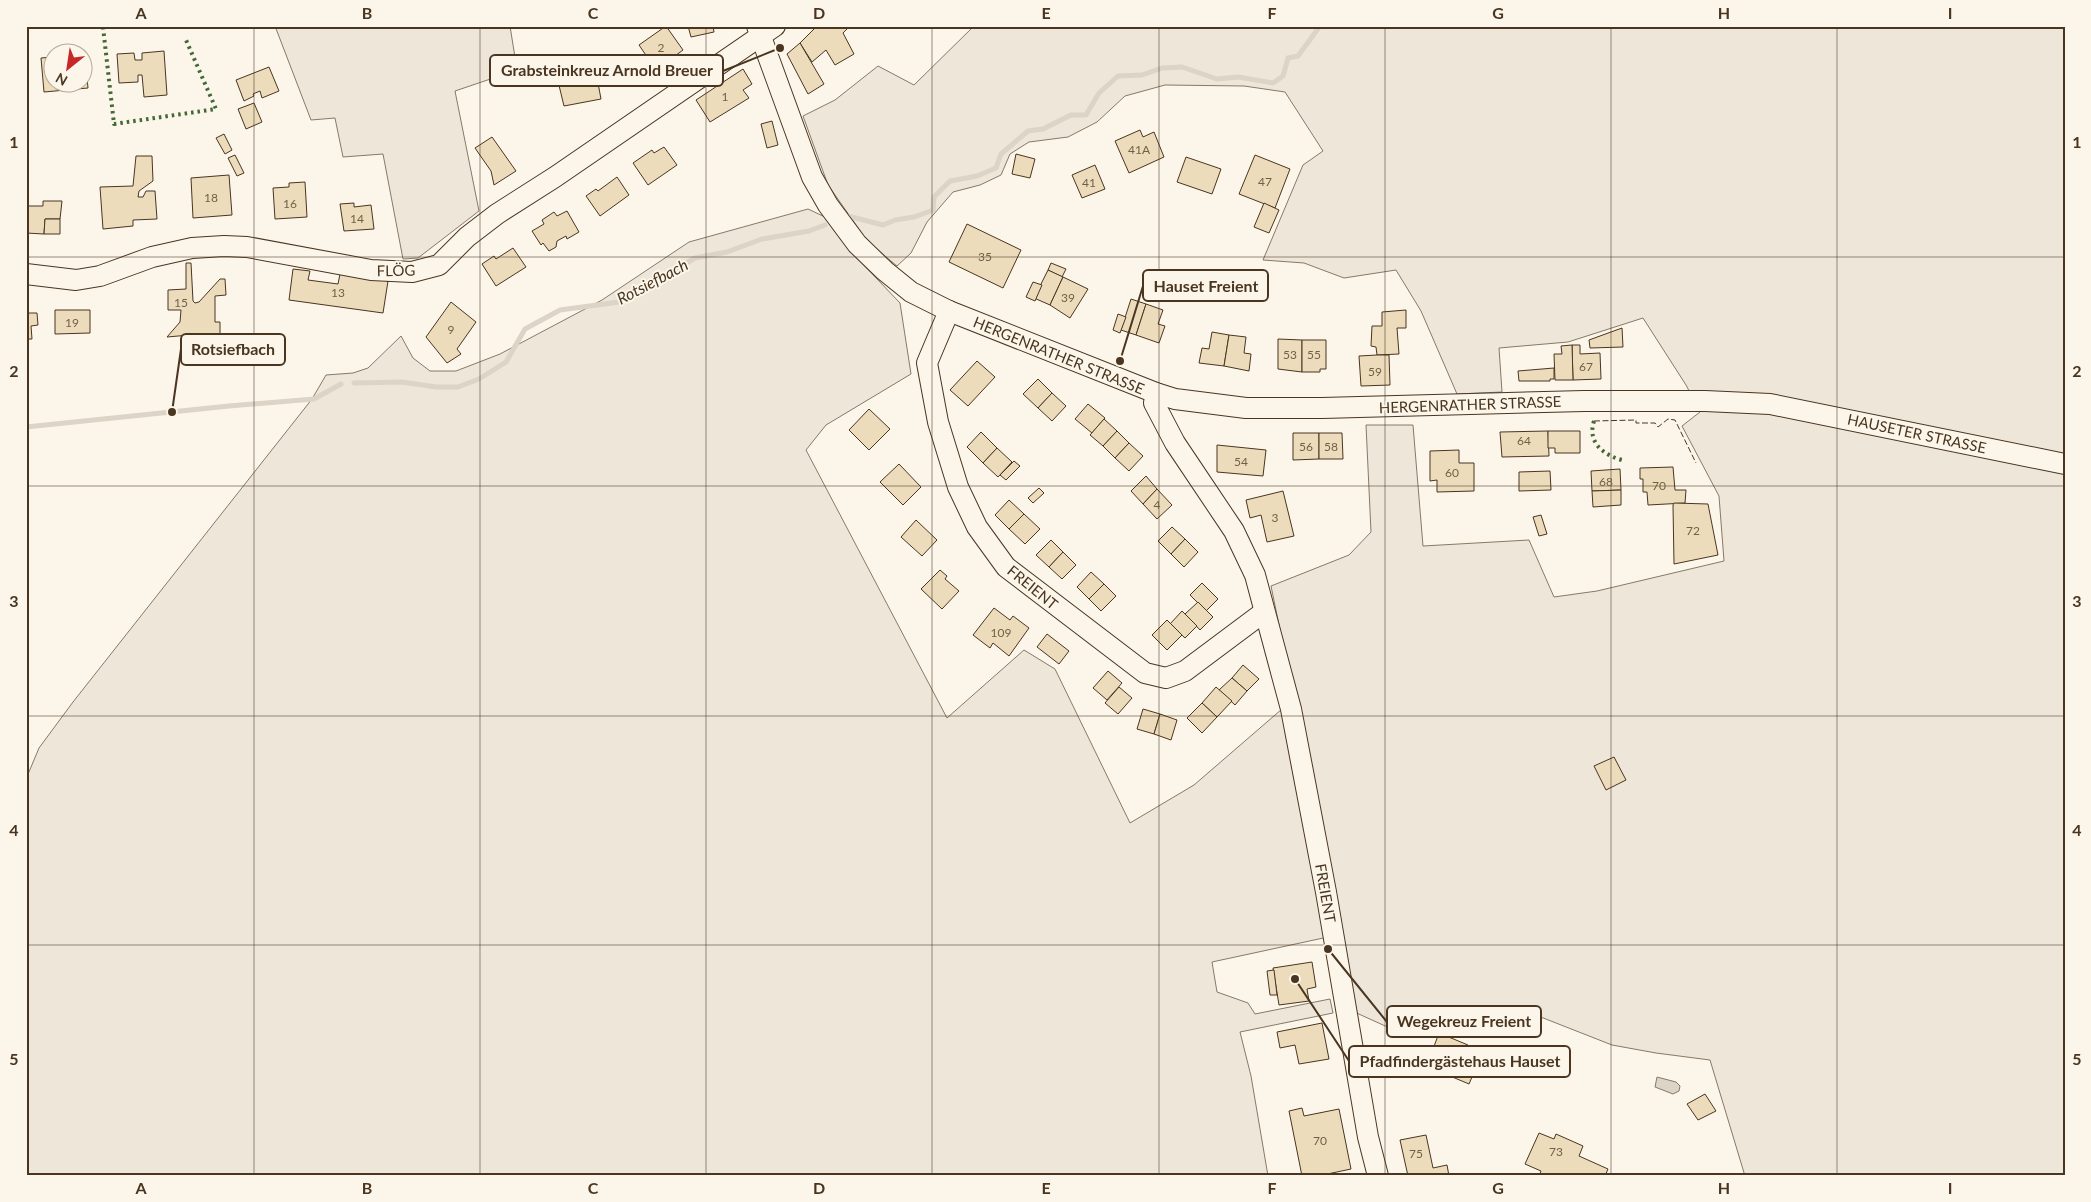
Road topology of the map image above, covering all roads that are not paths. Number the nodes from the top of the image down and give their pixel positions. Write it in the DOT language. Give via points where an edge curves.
graph roads {
  1 [pos="763,29"];
  2 [pos="26,274"];
  3 [pos="949,311"];
  4 [pos="1156,394"];
  5 [pos="1770,404"];
  6 [pos="2065,464"];
  7 [pos="1264,612"];
  8 [pos="1378,1176"];
  1 -- 2 [label="street, FLÖG" via="556,177 497,214 467,236 439,266 412,272 371,270 247,247 224,246 192,248 152,257 100,276 76,280"];
  1 -- 3 [label="street, HERGENRATHER STRASSE" via="812,177 828,205 857,244 884,270 911,292"];
  3 -- 4 [label="street, HERGENRATHER STRASSE"];
  3 -- 7 [label="street, FREIENT" via="926,363 938,422 958,487 977,527 1006,567 1145,673 1166,678 1185,671"];
  4 -- 5 [label="street, HERGENRATHER STRASSE" via="1246,408 1584,401"];
  4 -- 7 [label="street, FREIENT" via="1154,403 1175,443 1234,531 1255,575"];
  5 -- 6 [label="street, HAUSETER STRASSE"];
  7 -- 8 [label="street, FREIENT" via="1291,709 1368,1137"];
}
